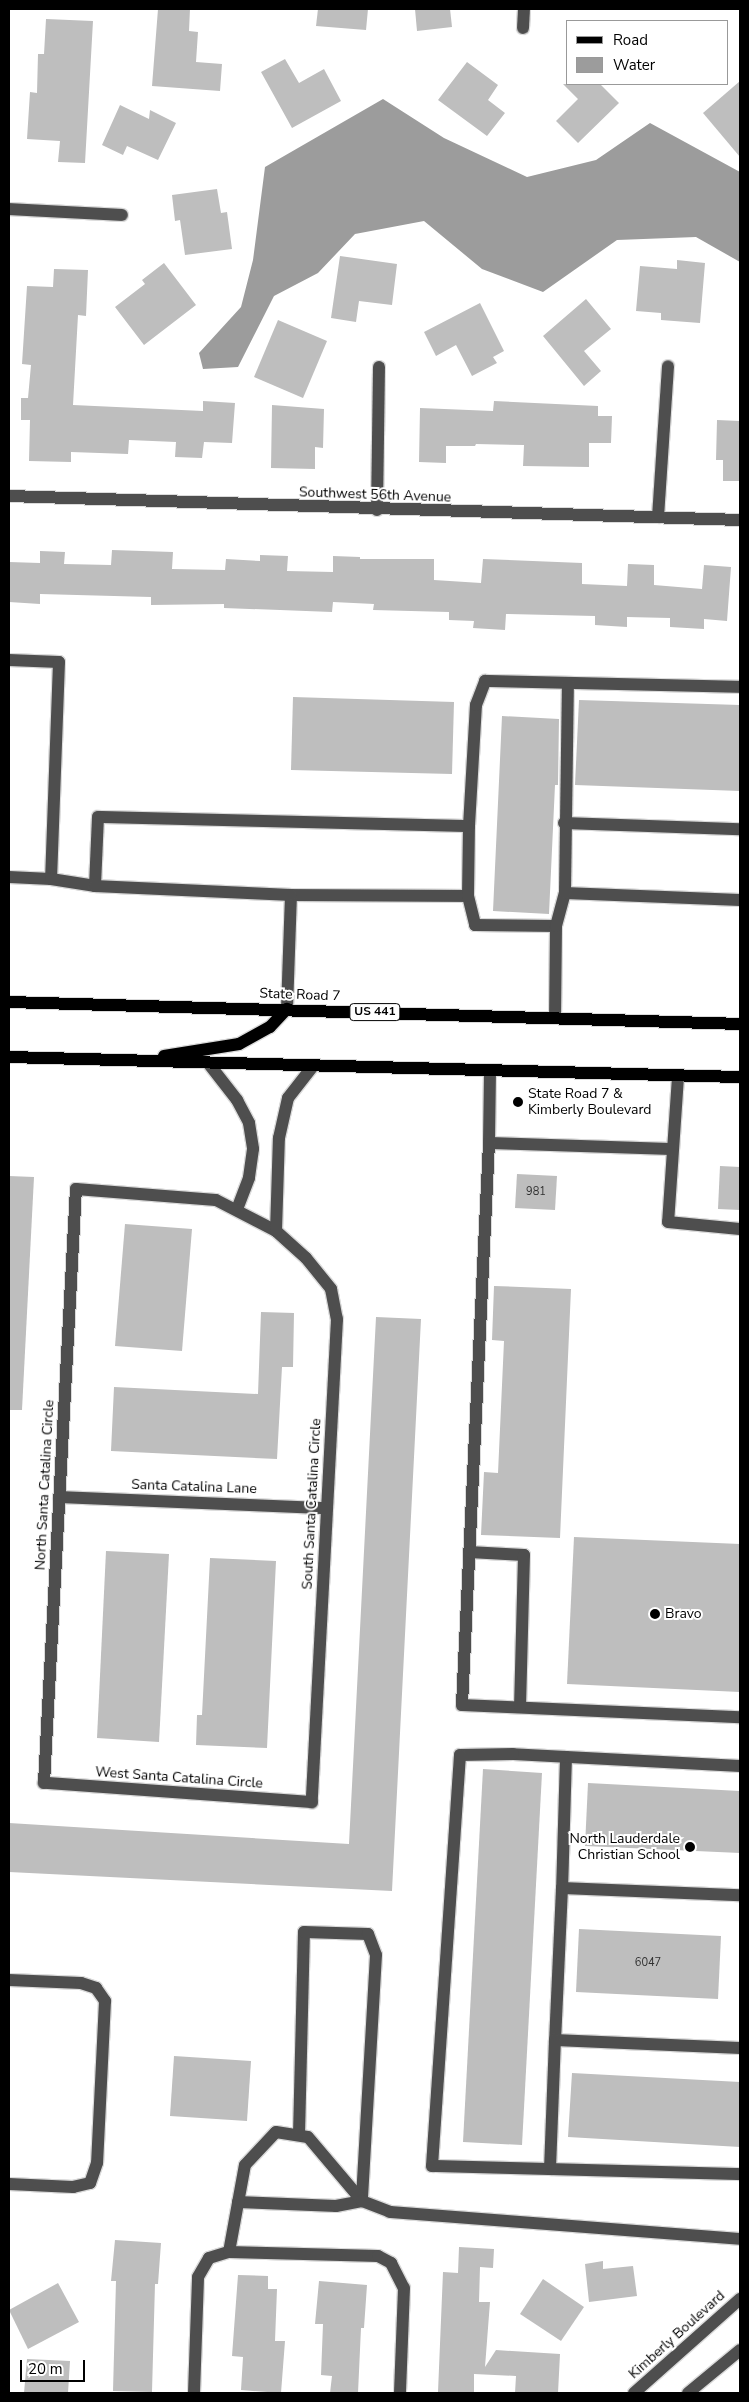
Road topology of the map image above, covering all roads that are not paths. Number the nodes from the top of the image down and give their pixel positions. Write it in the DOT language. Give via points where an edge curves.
graph roads {
  1 [pos="524,9"];
  2 [pos="523,28"];
  3 [pos="9,209"];
  4 [pos="122,215"];
  5 [pos="668,366"];
  6 [pos="379,367"];
  7 [pos="9,496"];
  8 [pos="377,510"];
  9 [pos="658,517"];
  10 [pos="740,520"];
  11 [pos="9,660"];
  12 [pos="568,683"];
  13 [pos="740,687"];
  14 [pos="564,823"];
  15 [pos="469,826"];
  16 [pos="740,829"];
  17 [pos="9,877"];
  18 [pos="51,879"];
  19 [pos="95,886"];
  20 [pos="565,893"];
  21 [pos="292,895"];
  22 [pos="468,896"];
  23 [pos="740,900"];
  24 [pos="556,926"];
  25 [pos="9,1002"];
  26 [pos="287,1009"];
  27 [pos="555,1018"];
  28 [pos="740,1024"];
  29 [pos="9,1057"];
  30 [pos="137,1061"];
  31 [pos="209,1064"];
  32 [pos="313,1066"];
  33 [pos="490,1071"];
  34 [pos="678,1077"];
  35 [pos="740,1077"];
  36 [pos="489,1143"];
  37 [pos="672,1149"];
  38 [pos="76,1189"];
  39 [pos="237,1209"];
  40 [pos="740,1229"];
  41 [pos="276,1231"];
  42 [pos="59,1497"];
  43 [pos="327,1508"];
  44 [pos="469,1552"];
  45 [pos="520,1707"];
  46 [pos="740,1717"];
  47 [pos="566,1757"];
  48 [pos="740,1766"];
  49 [pos="44,1783"];
  50 [pos="312,1802"];
  51 [pos="562,1888"];
  52 [pos="740,1895"];
  53 [pos="9,1980"];
  54 [pos="555,2040"];
  55 [pos="740,2048"];
  56 [pos="299,2135"];
  57 [pos="550,2169"];
  58 [pos="740,2174"];
  59 [pos="9,2184"];
  60 [pos="362,2201"];
  61 [pos="238,2202"];
  62 [pos="740,2239"];
  63 [pos="229,2252"];
  64 [pos="740,2299"];
  65 [pos="740,2350"];
  66 [pos="194,2393"];
  67 [pos="400,2393"];
  68 [pos="634,2393"];
  69 [pos="688,2393"];
  1 -- 2 [label="street"];
  3 -- 4 [label="street"];
  5 -- 9 [label="street"];
  6 -- 8 [label="street"];
  7 -- 8 [label="street, Southwest 56th Avenue"];
  8 -- 9 [label="street, Southwest 56th Avenue"];
  9 -- 10 [label="street, Southwest 56th Avenue"];
  11 -- 18 [label="street" via="60,662"];
  12 -- 13 [label="street"];
  12 -- 14 [label="street"];
  12 -- 15 [label="street" via="485,680 476,705"];
  14 -- 16 [label="street"];
  14 -- 20 [label="street"];
  15 -- 19 [label="street" via="98,817"];
  15 -- 22 [label="street"];
  17 -- 18 [label="street"];
  18 -- 19 [label="street"];
  19 -- 21 [label="street"];
  20 -- 23 [label="street"];
  20 -- 24 [label="street"];
  21 -- 22 [label="street"];
  21 -- 26 [label="street"];
  22 -- 24 [label="street" via="475,925"];
  24 -- 27 [label="street"];
  25 -- 26 [label="main road, State Road 7 / US 441"];
  26 -- 27 [label="main road, State Road 7 / US 441"];
  26 -- 30 [label="main road" via="270,1027 239,1044"];
  27 -- 28 [label="main road, State Road 7 / US 441"];
  29 -- 30 [label="main road"];
  30 -- 31 [label="main road"];
  31 -- 32 [label="main road"];
  31 -- 39 [label="street" via="237,1100 249,1123 253,1149 249,1178"];
  32 -- 33 [label="main road"];
  32 -- 41 [label="street" via="288,1098 279,1138"];
  33 -- 34 [label="main road"];
  33 -- 36 [label="street"];
  34 -- 35 [label="main road"];
  34 -- 37 [label="street"];
  36 -- 37 [label="street"];
  36 -- 44 [label="street"];
  37 -- 40 [label="street" via="668,1222"];
  38 -- 39 [label="street, South Santa Catalina Circle" via="216,1200"];
  38 -- 42 [label="street, North Santa Catalina Circle"];
  39 -- 41 [label="street, South Santa Catalina Circle"];
  41 -- 43 [label="street, South Santa Catalina Circle" via="306,1258 331,1289 337,1319"];
  42 -- 43 [label="street, Santa Catalina Lane"];
  42 -- 49 [label="street, North Santa Catalina Circle"];
  43 -- 50 [label="street, South Santa Catalina Circle"];
  44 -- 45 [label="street" via="524,1555"];
  44 -- 45 [label="street" via="462,1705"];
  45 -- 46 [label="street"];
  47 -- 48 [label="street"];
  47 -- 51 [label="street"];
  47 -- 57 [label="street" via="460,1755 432,2166"];
  49 -- 50 [label="street, West Santa Catalina Circle"];
  51 -- 52 [label="street"];
  51 -- 54 [label="street"];
  53 -- 59 [label="street" via="81,1983 96,1988 105,2001 97,2163 90,2184 73,2187"];
  54 -- 55 [label="street"];
  54 -- 57 [label="street"];
  56 -- 60 [label="street" via="308,2137"];
  56 -- 60 [label="street" via="304,1932 368,1934 376,1955"];
  56 -- 61 [label="street" via="276,2132 245,2165"];
  57 -- 58 [label="street"];
  60 -- 61 [label="street" via="336,2206"];
  60 -- 62 [label="street" via="390,2212"];
  61 -- 63 [label="street"];
  63 -- 66 [label="street" via="209,2258 198,2277"];
  63 -- 67 [label="street" via="378,2256 391,2264 404,2288"];
  64 -- 68 [label="street, Kimberly Boulevard"];
  65 -- 69 [label="street"];
}
